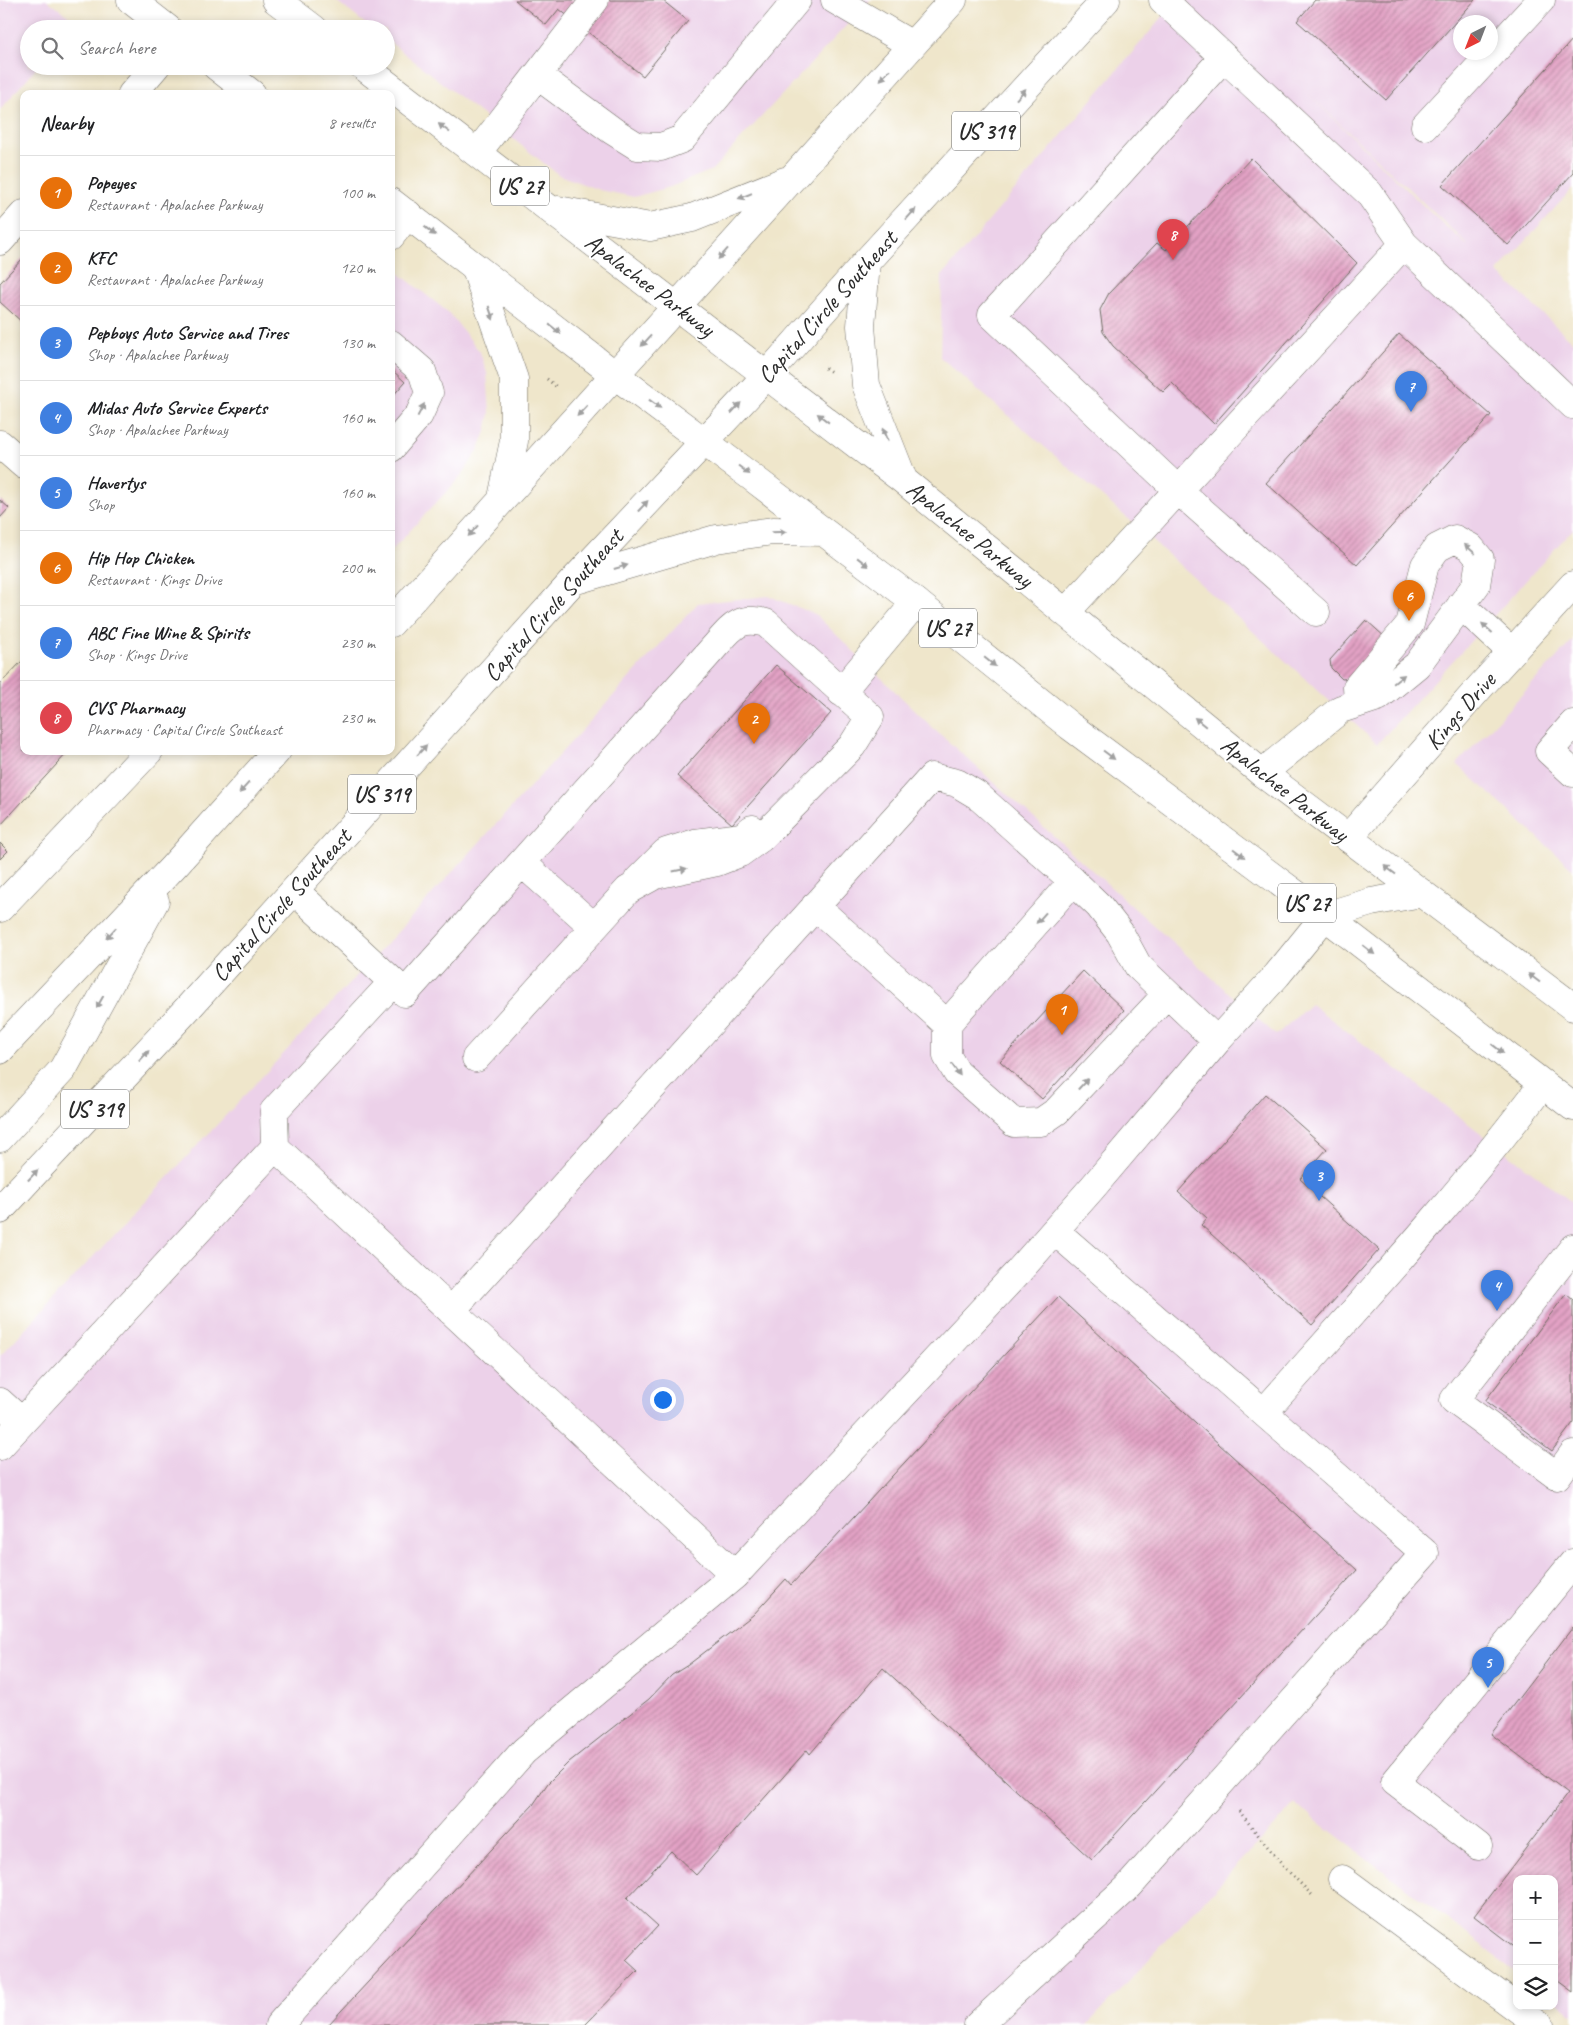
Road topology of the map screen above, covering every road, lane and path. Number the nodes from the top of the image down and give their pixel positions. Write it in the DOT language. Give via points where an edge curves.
graph roads {
  1 [pos="131,0"];
  2 [pos="595,0"];
  3 [pos="797,0"];
  4 [pos="834,0"];
  5 [pos="953,0"];
  6 [pos="1106,0"];
  7 [pos="1163,0"];
  8 [pos="1541,0"];
  9 [pos="286,3"];
  10 [pos="157,20"];
  11 [pos="304,20"];
  12 [pos="912,45"];
  13 [pos="1223,58"];
  14 [pos="148,75"];
  15 [pos="228,75"];
  16 [pos="375,75"];
  17 [pos="537,75"];
  18 [pos="135,90"];
  19 [pos="247,90"];
  20 [pos="394,90"];
  21 [pos="395,90"];
  22 [pos="1425,126"];
  23 [pos="477,153"];
  24 [pos="791,178"];
  25 [pos="400,208"];
  26 [pos="548,208"];
  27 [pos="20,218"];
  28 [pos="395,224"];
  29 [pos="0,241"];
  30 [pos="1404,244"];
  31 [pos="866,262"];
  32 [pos="476,267"];
  33 [pos="677,306"];
  34 [pos="395,347"];
  35 [pos="615,375"];
  36 [pos="767,375"];
  37 [pos="544,376"];
  38 [pos="558,388"];
  39 [pos="1573,405"];
  40 [pos="705,441"];
  41 [pos="395,443"];
  42 [pos="0,444"];
  43 [pos="20,462"];
  44 [pos="903,480"];
  45 [pos="1178,490"];
  46 [pos="502,499"];
  47 [pos="824,532"];
  48 [pos="574,580"];
  49 [pos="1573,585"];
  50 [pos="916,602"];
  51 [pos="1461,605"];
  52 [pos="396,609"];
  53 [pos="1066,612"];
  54 [pos="1316,612"];
  55 [pos="1512,652"];
  56 [pos="851,700"];
  57 [pos="1358,703"];
  58 [pos="1573,724"];
  59 [pos="145,755"];
  60 [pos="272,755"];
  61 [pos="1262,773"];
  62 [pos="1573,773"];
  63 [pos="1348,838"];
  64 [pos="522,863"];
  65 [pos="174,867"];
  66 [pos="1073,881"];
  67 [pos="295,891"];
  68 [pos="1422,894"];
  69 [pos="815,906"];
  70 [pos="0,908"];
  71 [pos="1325,916"];
  72 [pos="594,927"];
  73 [pos="405,993"];
  74 [pos="1167,994"];
  75 [pos="1573,1007"];
  76 [pos="947,1024"];
  77 [pos="1217,1041"];
  78 [pos="0,1050"];
  79 [pos="476,1058"];
  80 [pos="1543,1084"];
  81 [pos="1573,1107"];
  82 [pos="0,1138"];
  83 [pos="275,1147"];
  84 [pos="0,1210"];
  85 [pos="1055,1231"];
  86 [pos="1573,1248"];
  87 [pos="451,1311"];
  88 [pos="0,1402"];
  89 [pos="1264,1412"];
  90 [pos="22,1422"];
  91 [pos="0,1446"];
  92 [pos="1573,1454"];
  93 [pos="1573,1563"];
  94 [pos="735,1575"];
  95 [pos="1218,1786"];
  96 [pos="1478,1846"];
  97 [pos="1342,1879"];
  98 [pos="1314,1896"];
  99 [pos="279,2025"];
  100 [pos="978,2025"];
  101 [pos="1540,2025"];
  1 -- 10 [label="main road"];
  2 -- 17 [label="main road"];
  3 -- 17 [label="main road" via="682,139 661,148 637,146 613,132"];
  4 -- 12 [label="main road"];
  5 -- 12 [label="main road"];
  31 -- 6 [label="main road, Capital Circle Southeast / US 319, one-way"];
  7 -- 13 [label="main road"];
  8 -- 22 [label="main road"];
  9 -- 11 [label="main road"];
  12 -- 24 [label="main road, one-way"];
  13 -- 30 [label="main road" via="1369,193"];
  13 -- 45 [label="main road" via="992,315"];
  14 -- 18 [label="main road"];
  15 -- 19 [label="main road"];
  20 -- 16 [label="main road, Apalachee Parkway / US 27, one-way"];
  17 -- 23 [label="main road"];
  23 -- 21 [label="main road, Apalachee Parkway / US 27, one-way"];
  23 -- 26 [label="main road, Apalachee Parkway / US 27"];
  24 -- 26 [label="main road, one-way" via="692,218 650,227"];
  24 -- 33 [label="main road, one-way"];
  25 -- 28 [label="main road"];
  25 -- 32 [label="main road, US 27, one-way"];
  26 -- 33 [label="main road, Apalachee Parkway / US 27"];
  27 -- 29 [label="main road"];
  30 -- 39 [label="main road"];
  30 -- 45 [label="main road"];
  31 -- 36 [label="main road, Capital Circle Southeast / US 319"];
  44 -- 31 [label="main road, one-way" via="866,385 861,326"];
  32 -- 35 [label="main road, US 27, one-way"];
  32 -- 46 [label="main road, one-way" via="514,379 514,441"];
  33 -- 35 [label="main road, one-way"];
  33 -- 36 [label="main road, Apalachee Parkway / US 27"];
  41 -- 34 [label="main road, one-way" via="419,415 429,393 422,371"];
  35 -- 40 [label="main road, US 27, one-way"];
  35 -- 46 [label="main road, one-way"];
  40 -- 36 [label="main road, Capital Circle Southeast / US 319, one-way"];
  44 -- 36 [label="main road, Apalachee Parkway / US 27, one-way"];
  37 -- 38 [label="path"];
  40 -- 47 [label="main road, US 27, one-way"];
  48 -- 40 [label="main road, Capital Circle Southeast / US 319, one-way"];
  42 -- 43 [label="main road"];
  44 -- 53 [label="main road, Apalachee Parkway / US 27"];
  45 -- 53 [label="main road"];
  45 -- 54 [label="main road"];
  46 -- 52 [label="main road, one-way"];
  48 -- 47 [label="main road, one-way" via="716,539 773,532"];
  47 -- 50 [label="main road, US 27, one-way"];
  67 -- 48 [label="main road, Capital Circle Southeast / US 319, one-way"];
  49 -- 55 [label="main road, Kings Drive"];
  50 -- 56 [label="main road"];
  50 -- 71 [label="main road, US 27, one-way" via="1070,726"];
  55 -- 51 [label="main road, one-way"];
  57 -- 51 [label="main road, one-way" via="1378,697 1417,665"];
  51 -- 57 [label="main road, one-way" via="1476,585 1480,560 1470,547 1455,540 1437,548 1425,565 1410,624 1358,687"];
  61 -- 53 [label="main road, Apalachee Parkway / US 27, one-way"];
  55 -- 63 [label="main road, Kings Drive"];
  56 -- 64 [label="main road" via="766,623 752,619 739,623"];
  72 -- 56 [label="main road, one-way" via="625,893 655,875 717,862 740,853 761,838 852,746 870,717"];
  57 -- 61 [label="main road" via="1342,709"];
  58 -- 62 [label="main road" via="1548,751"];
  59 -- 70 [label="main road"];
  60 -- 65 [label="main road, one-way"];
  61 -- 63 [label="main road, Apalachee Parkway / US 27"];
  68 -- 63 [label="main road, Apalachee Parkway / US 27, one-way"];
  64 -- 72 [label="main road"];
  64 -- 73 [label="main road"];
  65 -- 78 [label="main road, one-way"];
  65 -- 82 [label="main road, one-way" via="63,1069"];
  66 -- 69 [label="main road" via="977,795 958,783 932,777"];
  66 -- 74 [label="main road" via="1099,906 1120,933 1138,966"];
  66 -- 76 [label="main road, one-way"];
  67 -- 83 [label="main road" via="393,982 274,1111"];
  84 -- 67 [label="main road, Capital Circle Southeast / US 319, one-way"];
  68 -- 71 [label="main road" via="1371,902"];
  75 -- 68 [label="main road, Apalachee Parkway / US 27, one-way"];
  69 -- 76 [label="main road"];
  69 -- 87 [label="main road"];
  71 -- 77 [label="main road"];
  71 -- 80 [label="main road, US 27, one-way"];
  72 -- 79 [label="main road"];
  76 -- 74 [label="main road, one-way" via="947,1056 957,1073 1014,1123 1041,1122 1057,1111"];
  74 -- 77 [label="main road"];
  77 -- 85 [label="main road"];
  80 -- 81 [label="main road, US 27"];
  80 -- 89 [label="main road" via="1432,1223"];
  83 -- 87 [label="main road"];
  83 -- 90 [label="main road"];
  85 -- 89 [label="main road"];
  85 -- 94 [label="main road"];
  86 -- 92 [label="main road" via="1454,1400 1557,1476"];
  87 -- 94 [label="main road"];
  88 -- 90 [label="main road"];
  89 -- 95 [label="main road" via="1425,1553"];
  90 -- 91 [label="main road"];
  93 -- 96 [label="main road" via="1395,1782"];
  94 -- 99 [label="main road" via="524,1751"];
  95 -- 98 [label="path" via="1283,1866"];
  95 -- 100 [label="main road" via="1130,1885"];
  97 -- 101 [label="main road"];
}
